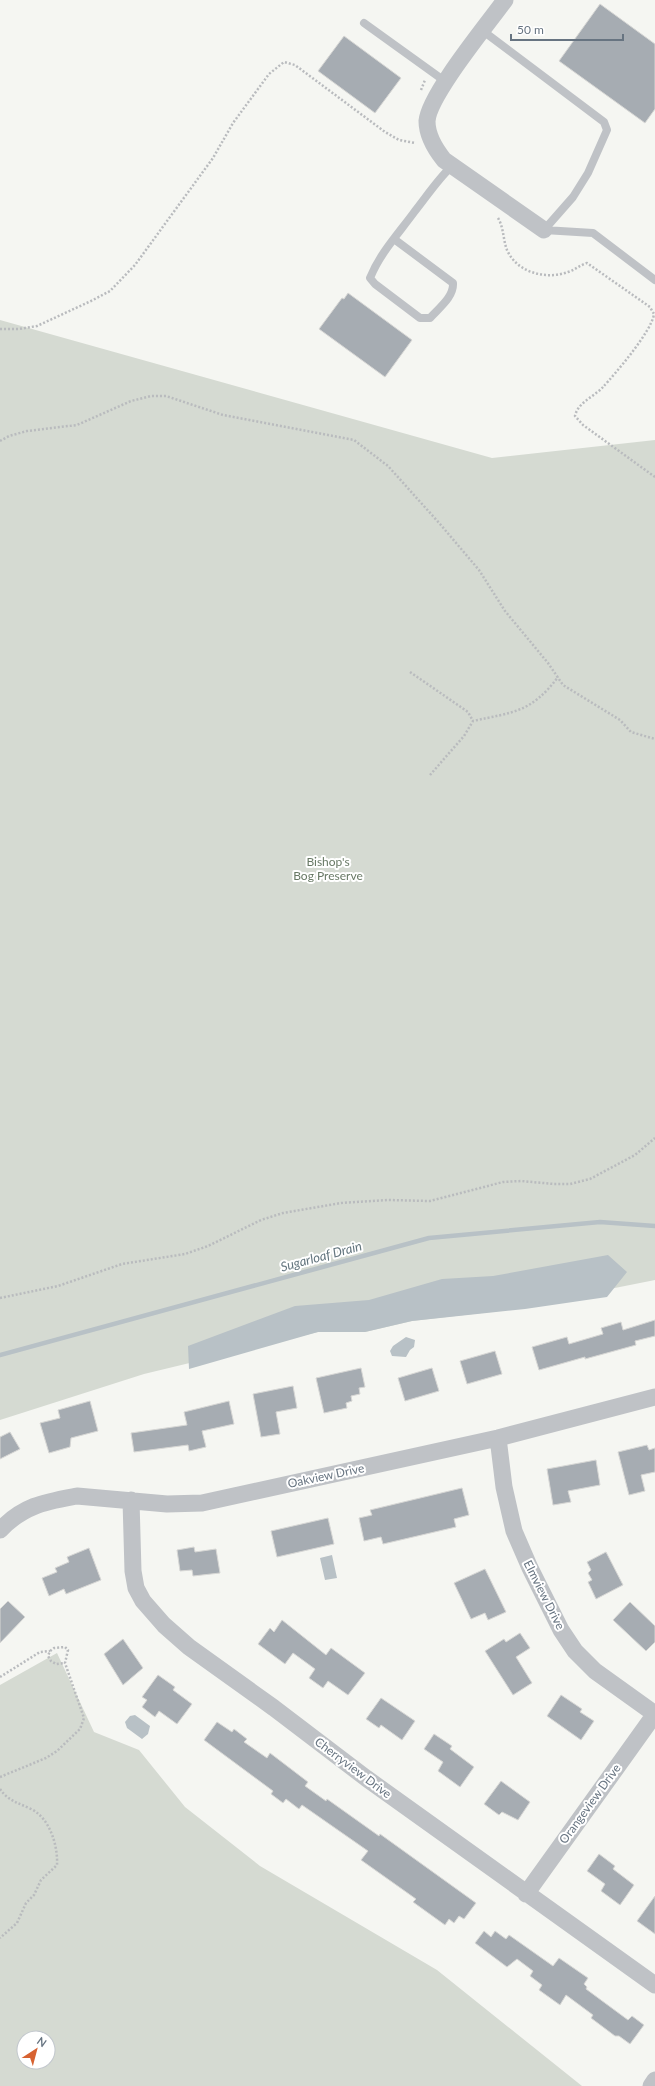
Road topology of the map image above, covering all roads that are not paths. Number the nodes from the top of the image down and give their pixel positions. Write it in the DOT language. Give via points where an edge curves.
graph roads {
  1 [pos="505,0"];
  2 [pos="364,23"];
  3 [pos="482,31"];
  4 [pos="446,82"];
  5 [pos="452,166"];
  6 [pos="544,230"];
  7 [pos="394,239"];
  8 [pos="655,280"];
  9 [pos="655,1397"];
  10 [pos="498,1438"];
  11 [pos="131,1500"];
  12 [pos="0,1530"];
  13 [pos="655,1714"];
  14 [pos="526,1894"];
  15 [pos="655,1985"];
  16 [pos="655,2080"];
  17 [pos="651,2086"];
  1 -- 3 [label="street"];
  2 -- 4 [label="lane"];
  3 -- 4 [label="street"];
  3 -- 6 [label="lane" via="604,122 607,130 588,173 573,196"];
  4 -- 5 [label="street" via="431,106 427,123 436,150"];
  5 -- 6 [label="street"];
  5 -- 7 [label="lane"];
  6 -- 8 [label="lane" via="593,233"];
  7 -- 7 [label="lane" via="453,283 453,289 446,301 430,318 420,318 370,278 377,262"];
  9 -- 10 [label="street, Oakview Drive"];
  10 -- 11 [label="street, Oakview Drive" via="202,1503 167,1504"];
  10 -- 13 [label="street, Elmview Drive" via="504,1486 514,1530 561,1630 575,1651 595,1671"];
  11 -- 12 [label="street, Oakview Drive" via="77,1496 37,1504 11,1518"];
  11 -- 14 [label="street, Cherryview Drive" via="133,1571 136,1588 143,1601 164,1625 189,1647"];
  13 -- 14 [label="street, Orangeview Drive"];
  14 -- 15 [label="street, Cherryview Drive"];
  16 -- 17 [label="street"];
}
